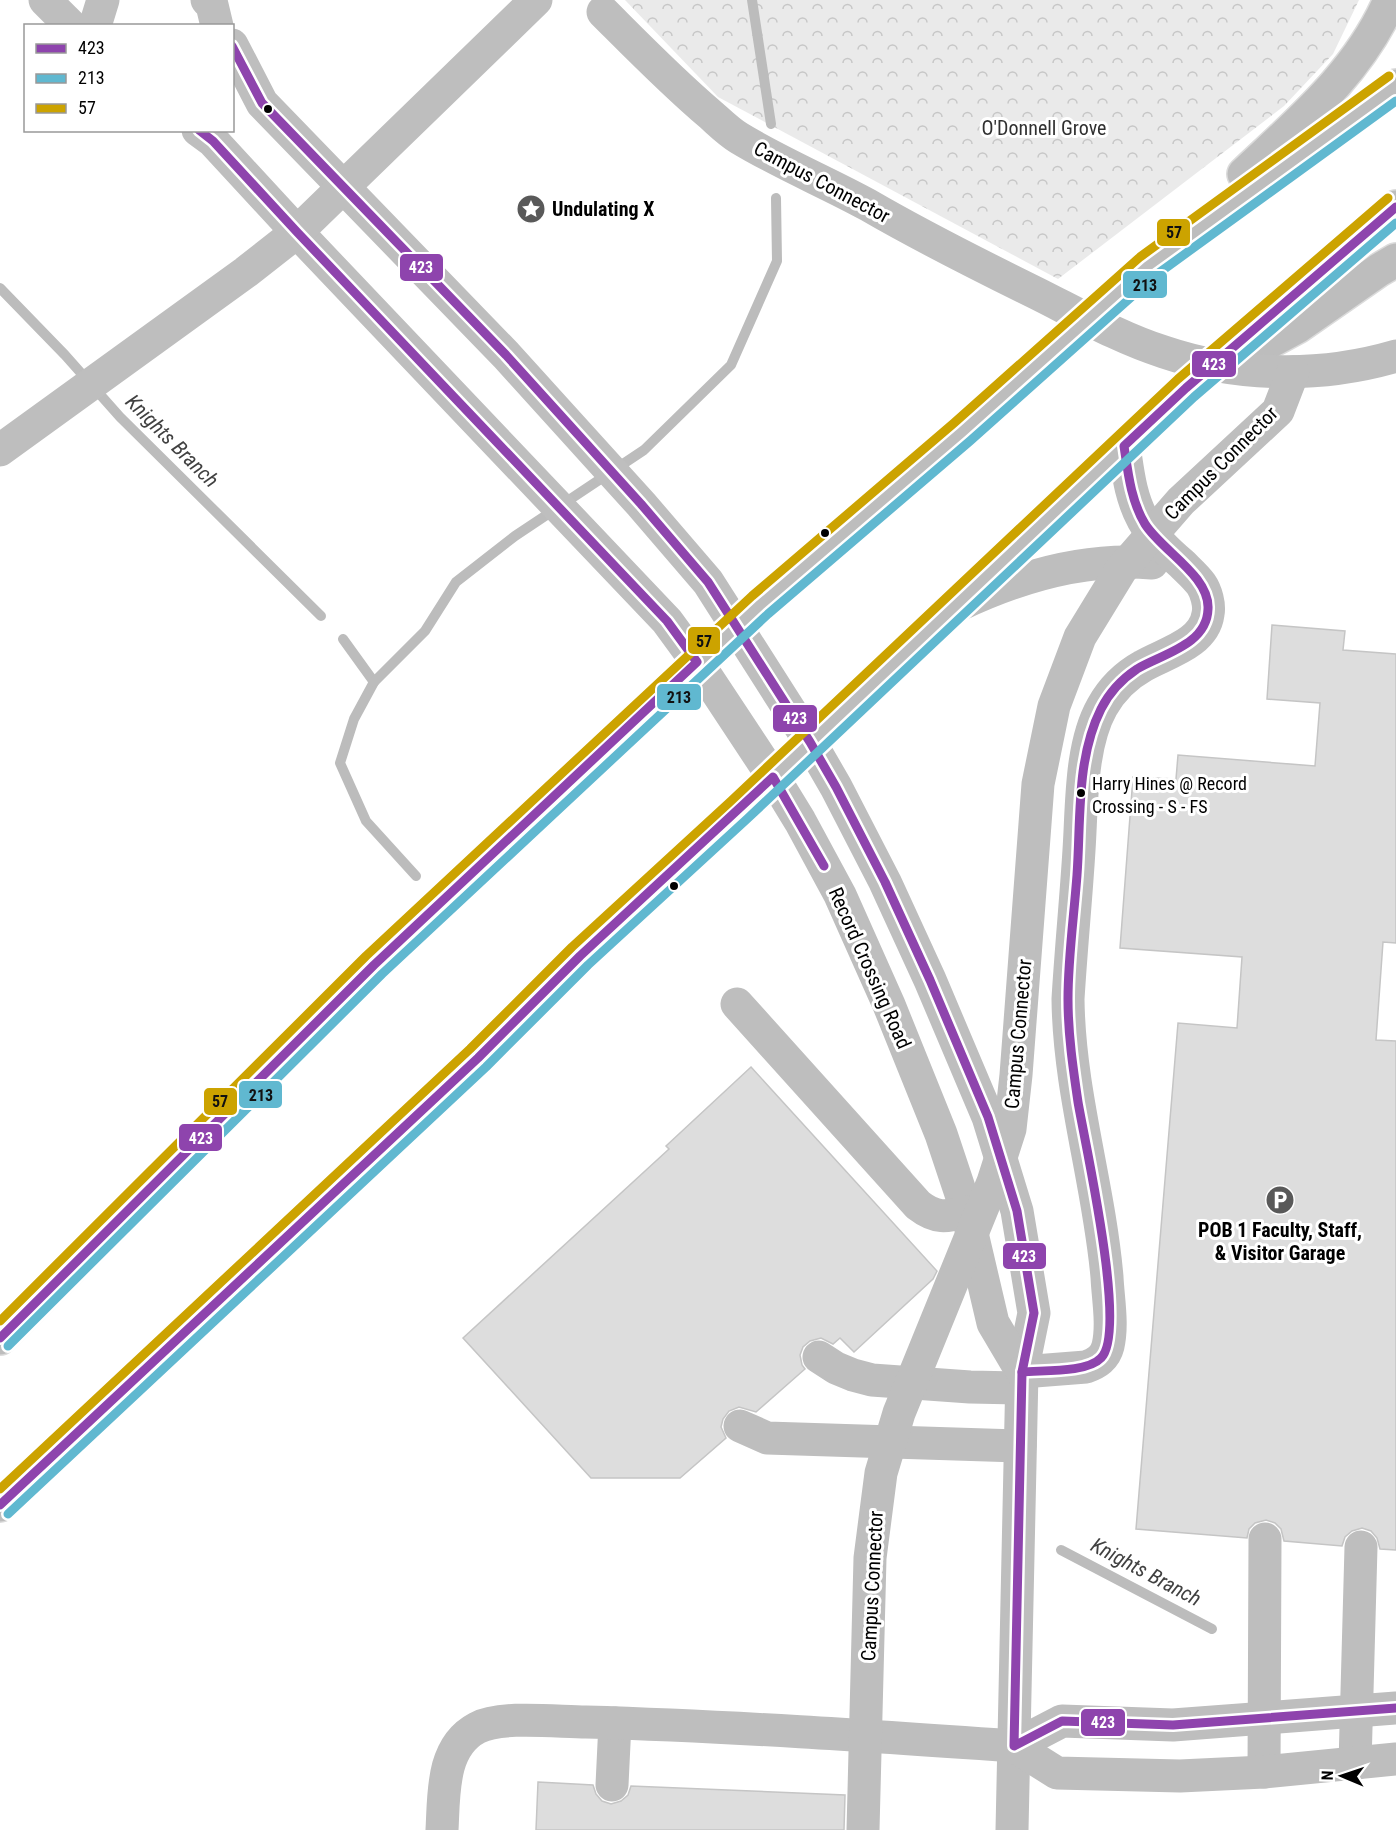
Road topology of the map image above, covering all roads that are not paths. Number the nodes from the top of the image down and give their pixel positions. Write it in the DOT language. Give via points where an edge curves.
graph roads {
  1 [pos="45,0"];
  2 [pos="536,0"];
  3 [pos="1390,0"];
  4 [pos="597,6"];
  5 [pos="68,24"];
  6 [pos="234,49"];
  7 [pos="1396,86"];
  8 [pos="201,132"];
  9 [pos="343,188"];
  10 [pos="1396,207"];
  11 [pos="297,232"];
  12 [pos="1396,260"];
  13 [pos="1148,266"];
  14 [pos="1396,356"];
  15 [pos="1293,372"];
  16 [pos="1186,388"];
  17 [pos="1125,446"];
  18 [pos="0,450"];
  19 [pos="1186,569"];
  20 [pos="952,608"];
  21 [pos="736,627"];
  22 [pos="698,662"];
  23 [pos="810,742"];
  24 [pos="773,777"];
  25 [pos="737,1004"];
  26 [pos="967,1212"];
  27 [pos="0,1338"];
  28 [pos="819,1357"];
  29 [pos="1021,1380"];
  30 [pos="740,1426"];
  31 [pos="1020,1446"];
  32 [pos="4,1492"];
  33 [pos="1266,1539"];
  34 [pos="1361,1547"];
  35 [pos="1396,1708"];
  36 [pos="1356,1711"];
  37 [pos="1264,1719"];
  38 [pos="615,1723"];
  39 [pos="1014,1746"];
  40 [pos="1396,1759"];
  41 [pos="1355,1764"];
  42 [pos="1264,1772"];
  43 [pos="612,1785"];
  44 [pos="442,1830"];
  45 [pos="863,1830"];
  46 [pos="1012,1830"];
  1 -- 5 [label="street"];
  2 -- 9 [label="street"];
  3 -- 13 [label="main road" via="1342,78"];
  4 -- 15 [label="street, Campus Connector, bridge" via="691,98 738,137 932,242 1122,336 1164,352 1249,370"];
  6 -- 9 [label="street" via="262,103"];
  7 -- 13 [label="main road"];
  8 -- 11 [label="street, Record Crossing Road"];
  9 -- 11 [label="street"];
  9 -- 21 [label="street" via="506,355 641,504 708,582"];
  10 -- 16 [label="main road"];
  11 -- 18 [label="street"];
  11 -- 22 [label="street, Record Crossing Road" via="667,621"];
  12 -- 16 [label="main road" via="1297,327"];
  13 -- 21 [label="main road"];
  14 -- 15 [label="street, Campus Connector, bridge" via="1337,369"];
  15 -- 45 [label="street, Campus Connector, bridge" via="1278,411 1181,501 1121,570 1080,637 1054,706 1038,784 1010,1129 993,1182 899,1413 881,1473 870,1558"];
  16 -- 17 [label="main road"];
  17 -- 19 [label="street" via="1129,485 1143,518 1152,535"];
  17 -- 20 [label="main road"];
  19 -- 20 [label="street" via="1131,561 1069,567 993,589"];
  19 -- 29 [label="street" via="1201,584 1207,599 1208,615 1202,629 1112,690 1093,729 1086,765 1068,1029 1102,1228 1109,1306 1108,1348 1096,1364"];
  20 -- 23 [label="main road"];
  21 -- 22 [label="main road"];
  21 -- 23 [label="street"];
  22 -- 24 [label="street, Record Crossing Road"];
  22 -- 27 [label="main road" via="374,965"];
  23 -- 24 [label="main road"];
  23 -- 29 [label="street" via="885,882 988,1117 1017,1210 1034,1313"];
  24 -- 26 [label="street, Record Crossing Road" via="840,895 941,1134"];
  24 -- 32 [label="main road" via="580,956 478,1058"];
  25 -- 26 [label="street" via="918,1205 945,1217"];
  26 -- 29 [label="street, Record Crossing Road" via="993,1323"];
  28 -- 29 [label="street" via="854,1376 872,1380 970,1388"];
  29 -- 31 [label="street"];
  30 -- 31 [label="street" via="767,1438"];
  31 -- 39 [label="street"];
  33 -- 37 [label="street"];
  34 -- 36 [label="street"];
  35 -- 36 [label="street"];
  36 -- 37 [label="street"];
  36 -- 41 [label="street"];
  37 -- 39 [label="street" via="1173,1725 1062,1721"];
  37 -- 42 [label="street"];
  38 -- 39 [label="street"];
  38 -- 43 [label="street"];
  38 -- 44 [label="street" via="506,1720 478,1727 456,1746 444,1782"];
  39 -- 42 [label="street" via="1057,1773 1180,1776"];
  39 -- 46 [label="street"];
  40 -- 41 [label="street"];
  41 -- 42 [label="street"];
}
